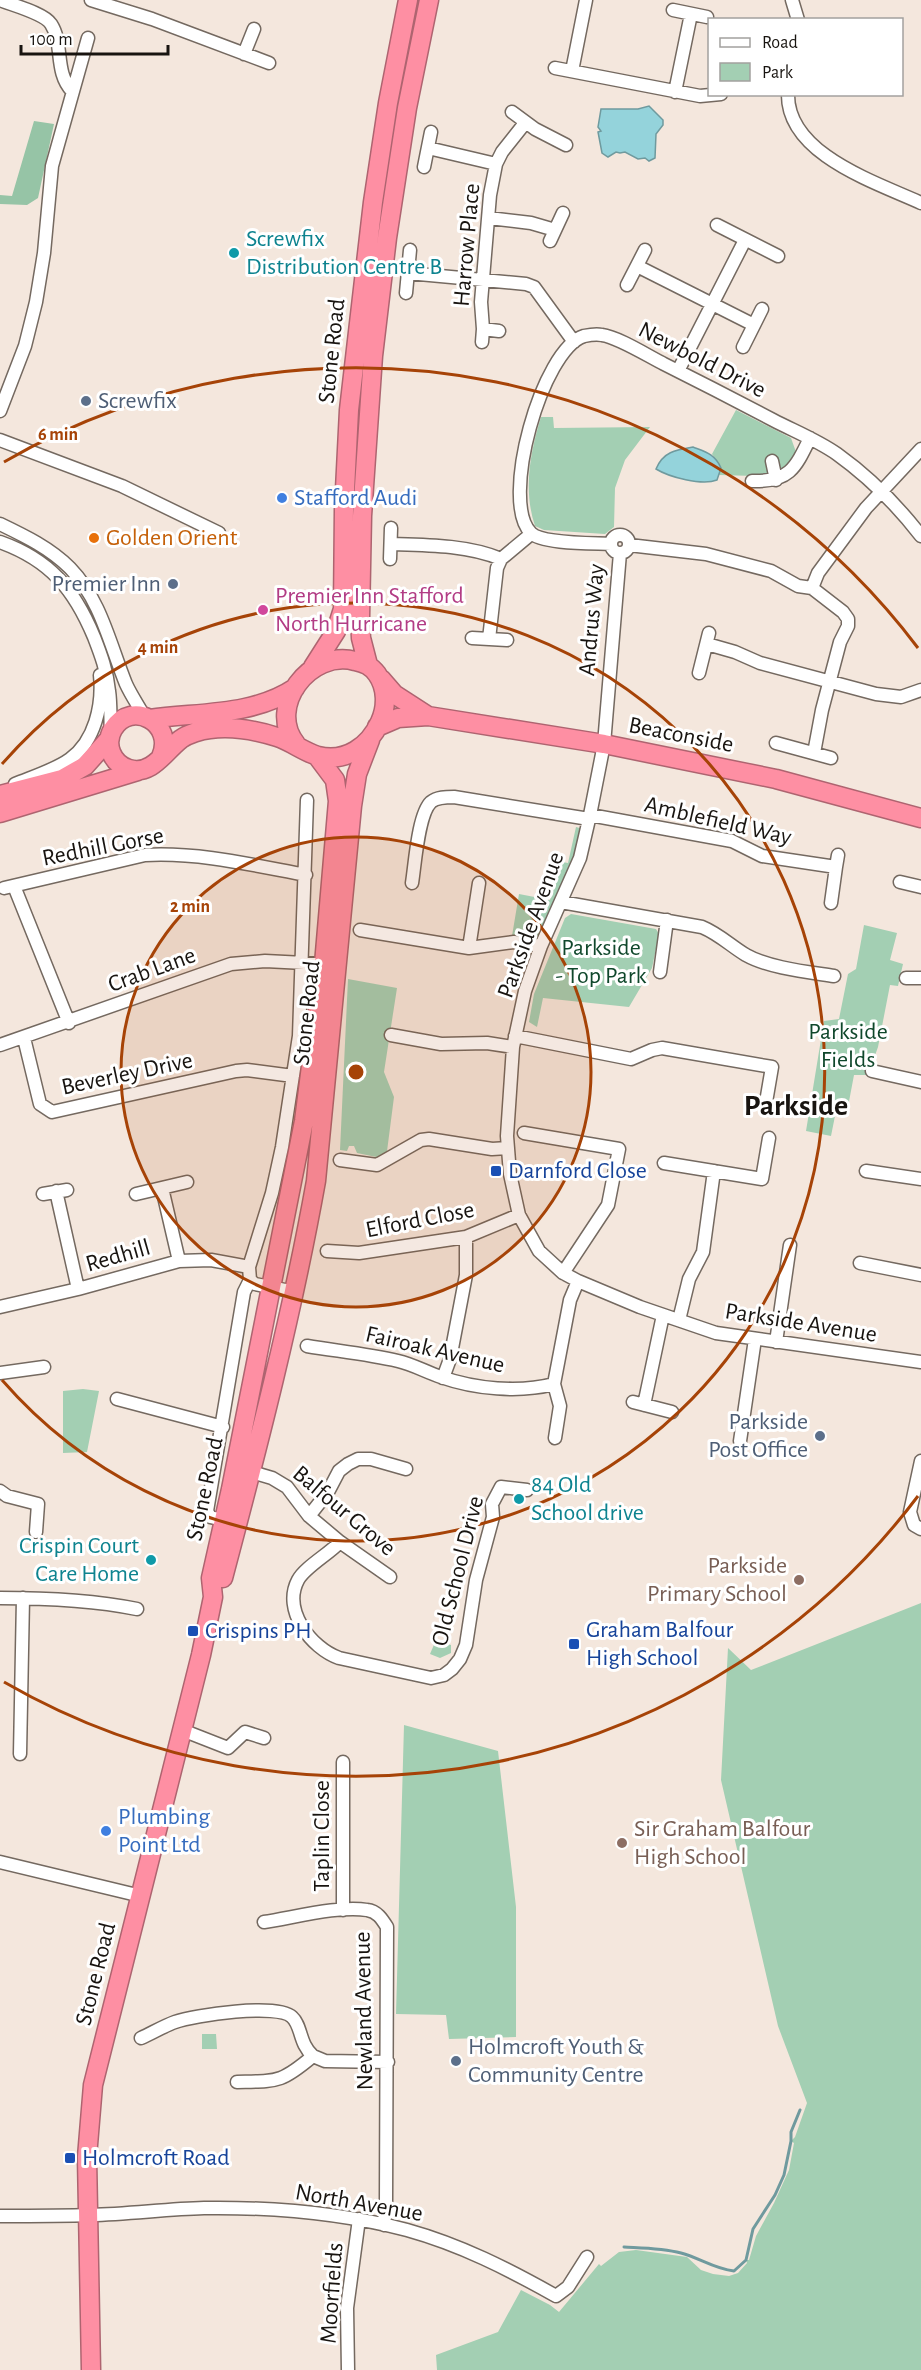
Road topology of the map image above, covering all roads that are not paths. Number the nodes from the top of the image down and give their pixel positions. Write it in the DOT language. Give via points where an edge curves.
graph roads {
  1 [pos="0,0"];
  2 [pos="408,0"];
  3 [pos="429,0"];
  4 [pos="586,0"];
  5 [pos="792,0"];
  6 [pos="97,1"];
  7 [pos="673,10"];
  8 [pos="691,14"];
  9 [pos="707,17"];
  10 [pos="797,18"];
  11 [pos="254,29"];
  12 [pos="88,38"];
  13 [pos="244,54"];
  14 [pos="269,63"];
  15 [pos="555,68"];
  16 [pos="572,71"];
  17 [pos="72,91"];
  18 [pos="675,92"];
  19 [pos="708,95"];
  20 [pos="788,96"];
  21 [pos="512,112"];
  22 [pos="525,123"];
  23 [pos="431,132"];
  24 [pos="566,145"];
  25 [pos="428,148"];
  26 [pos="496,164"];
  27 [pos="424,167"];
  28 [pos="921,203"];
  29 [pos="563,213"];
  30 [pos="489,218"];
  31 [pos="717,225"];
  32 [pos="745,240"];
  33 [pos="410,250"];
  34 [pos="645,250"];
  35 [pos="778,256"];
  36 [pos="637,266"];
  37 [pos="408,273"];
  38 [pos="483,280"];
  39 [pos="627,285"];
  40 [pos="406,293"];
  41 [pos="712,304"];
  42 [pos="762,309"];
  43 [pos="754,325"];
  44 [pos="499,331"];
  45 [pos="574,342"];
  46 [pos="743,347"];
  47 [pos="678,371"];
  48 [pos="0,411"];
  49 [pos="810,438"];
  50 [pos="0,440"];
  51 [pos="921,449"];
  52 [pos="772,461"];
  53 [pos="776,480"];
  54 [pos="752,481"];
  55 [pos="882,491"];
  56 [pos="0,524"];
  57 [pos="392,528"];
  58 [pos="219,533"];
  59 [pos="531,534"];
  60 [pos="921,536"];
  61 [pos="0,542"];
  62 [pos="391,544"];
  63 [pos="620,548"];
  64 [pos="390,559"];
  65 [pos="501,559"];
  66 [pos="812,588"];
  67 [pos="472,638"];
  68 [pos="489,639"];
  69 [pos="95,640"];
  70 [pos="507,640"];
  71 [pos="313,667"];
  72 [pos="374,671"];
  73 [pos="699,673"];
  74 [pos="830,682"];
  75 [pos="296,688"];
  76 [pos="921,690"];
  77 [pos="428,716"];
  78 [pos="147,718"];
  79 [pos="374,734"];
  80 [pos="110,736"];
  81 [pos="296,744"];
  82 [pos="604,744"];
  83 [pos="776,744"];
  84 [pos="814,753"];
  85 [pos="317,756"];
  86 [pos="161,757"];
  87 [pos="831,758"];
  88 [pos="138,771"];
  89 [pos="0,790"];
  90 [pos="0,795"];
  91 [pos="307,800"];
  92 [pos="0,813"];
  93 [pos="589,817"];
  94 [pos="921,818"];
  95 [pos="306,875"];
  96 [pos="416,878"];
  97 [pos="900,882"];
  98 [pos="478,883"];
  99 [pos="921,886"];
  100 [pos="561,902"];
  101 [pos="831,903"];
  102 [pos="666,920"];
  103 [pos="360,930"];
  104 [pos="541,946"];
  105 [pos="469,948"];
  106 [pos="300,963"];
  107 [pos="324,964"];
  108 [pos="660,972"];
  109 [pos="834,976"];
  110 [pos="906,978"];
  111 [pos="921,978"];
  112 [pos="69,1023"];
  113 [pos="391,1035"];
  114 [pos="24,1038"];
  115 [pos="514,1042"];
  116 [pos="0,1046"];
  117 [pos="872,1071"];
  118 [pos="293,1076"];
  119 [pos="921,1082"];
  120 [pos="765,1108"];
  121 [pos="524,1133"];
  122 [pos="769,1138"];
  123 [pos="508,1148"];
  124 [pos="340,1160"];
  125 [pos="664,1163"];
  126 [pos="714,1171"];
  127 [pos="866,1171"];
  128 [pos="921,1179"];
  129 [pos="187,1182"];
  130 [pos="162,1188"];
  131 [pos="43,1194"];
  132 [pos="136,1194"];
  133 [pos="519,1215"];
  134 [pos="466,1237"];
  135 [pos="790,1245"];
  136 [pos="327,1251"];
  137 [pos="179,1261"];
  138 [pos="860,1263"];
  139 [pos="563,1273"];
  140 [pos="249,1274"];
  141 [pos="921,1275"];
  142 [pos="578,1281"];
  143 [pos="272,1286"];
  144 [pos="78,1289"];
  145 [pos="295,1292"];
  146 [pos="0,1307"];
  147 [pos="663,1315"];
  148 [pos="679,1320"];
  149 [pos="755,1339"];
  150 [pos="776,1342"];
  151 [pos="307,1346"];
  152 [pos="921,1362"];
  153 [pos="44,1367"];
  154 [pos="0,1373"];
  155 [pos="443,1378"];
  156 [pos="554,1384"];
  157 [pos="117,1399"];
  158 [pos="672,1412"];
  159 [pos="223,1427"];
  160 [pos="555,1438"];
  161 [pos="741,1441"];
  162 [pos="921,1461"];
  163 [pos="406,1469"];
  164 [pos="243,1470"];
  165 [pos="527,1490"];
  166 [pos="0,1491"];
  167 [pos="309,1516"];
  168 [pos="224,1520"];
  169 [pos="921,1528"];
  170 [pos="36,1532"];
  171 [pos="340,1542"];
  172 [pos="390,1577"];
  173 [pos="213,1597"];
  174 [pos="0,1598"];
  175 [pos="23,1598"];
  176 [pos="137,1609"];
  177 [pos="182,1730"];
  178 [pos="264,1738"];
  179 [pos="20,1754"];
  180 [pos="343,1762"];
  181 [pos="0,1862"];
  182 [pos="141,1896"];
  183 [pos="343,1910"];
  184 [pos="264,1922"];
  185 [pos="141,2038"];
  186 [pos="313,2056"];
  187 [pos="388,2062"];
  188 [pos="237,2082"];
  189 [pos="90,2215"];
  190 [pos="0,2216"];
  191 [pos="359,2219"];
  192 [pos="384,2225"];
  193 [pos="587,2257"];
  194 [pos="91,2370"];
  195 [pos="348,2370"];
  1 -- 17 [label="street" via="51,23 61,69"];
  2 -- 71 [label="highway, Stone Road" via="373,202 349,410 342,609 336,631"];
  3 -- 72 [label="highway, Stone Road" via="405,120 373,356 362,516 360,618 361,638"];
  4 -- 16 [label="street"];
  5 -- 10 [label="street"];
  6 -- 13 [label="street"];
  7 -- 8 [label="street"];
  8 -- 9 [label="street"];
  8 -- 18 [label="street"];
  11 -- 13 [label="street"];
  12 -- 17 [label="street"];
  13 -- 14 [label="street"];
  15 -- 16 [label="street"];
  16 -- 18 [label="street"];
  17 -- 48 [label="street" via="52,166 36,302 25,346"];
  18 -- 19 [label="street"];
  20 -- 28 [label="street" via="789,111 801,136 821,155"];
  21 -- 22 [label="street"];
  22 -- 24 [label="street"];
  22 -- 26 [label="street, Harrow Place"];
  23 -- 25 [label="street"];
  25 -- 26 [label="street, Harrow Place"];
  25 -- 27 [label="street"];
  26 -- 30 [label="street, Harrow Place"];
  29 -- 30 [label="street" via="552,236 531,223"];
  30 -- 38 [label="street, Harrow Place"];
  31 -- 32 [label="street"];
  32 -- 35 [label="street"];
  32 -- 41 [label="street"];
  33 -- 37 [label="street"];
  34 -- 36 [label="street"];
  36 -- 39 [label="street"];
  36 -- 41 [label="street"];
  37 -- 38 [label="street"];
  37 -- 40 [label="street"];
  38 -- 44 [label="street, Harrow Place" via="482,336"];
  38 -- 45 [label="street" via="534,287"];
  41 -- 43 [label="street"];
  41 -- 47 [label="street"];
  42 -- 43 [label="street"];
  43 -- 46 [label="street"];
  45 -- 47 [label="street, Newbold Drive" via="584,336 603,335"];
  45 -- 59 [label="street" via="555,366 526,435 521,493 523,516"];
  47 -- 49 [label="street, Newbold Drive"];
  49 -- 53 [label="street" via="795,467"];
  49 -- 55 [label="street, Newbold Drive"];
  50 -- 58 [label="street" via="122,486"];
  51 -- 55 [label="street"];
  52 -- 53 [label="street"];
  53 -- 54 [label="street"];
  55 -- 60 [label="street, Newbold Drive"];
  55 -- 66 [label="street" via="818,573"];
  56 -- 78 [label="street" via="54,553 71,569 102,619 127,687"];
  57 -- 62 [label="street"];
  59 -- 63 [label="street"];
  59 -- 65 [label="street"];
  61 -- 69 [label="street" via="32,555 68,586"];
  62 -- 64 [label="street"];
  62 -- 65 [label="street" via="470,550"];
  63 -- 66 [label="street" via="718,557 771,571 798,586"];
  63 -- 82 [label="street, Andrus Way" via="601,691"];
  65 -- 68 [label="street"];
  66 -- 74 [label="street" via="848,619"];
  67 -- 68 [label="street"];
  68 -- 70 [label="street"];
  69 -- 80 [label="street" via="103,656 110,691"];
  69 -- 89 [label="street" via="101,689 95,723 87,741 68,761"];
  71 -- 72 [label="highway" via="342,658"];
  71 -- 75 [label="highway"];
  72 -- 77 [label="highway, Beaconside" via="394,694"];
  72 -- 79 [label="highway" via="385,693 385,706"];
  73 -- 74 [label="street" via="708,639 760,663"];
  74 -- 76 [label="street" via="891,697"];
  74 -- 84 [label="street"];
  75 -- 78 [label="highway" via="268,703"];
  75 -- 81 [label="highway" via="286,720"];
  77 -- 79 [label="highway, Beaconside" via="398,718"];
  77 -- 82 [label="highway, Beaconside"];
  78 -- 80 [label="highway" via="124,719"];
  78 -- 86 [label="highway" via="164,735"];
  79 -- 85 [label="highway" via="344,756"];
  79 -- 145 [label="highway, Stone Road" via="357,774 352,806 316,1181"];
  80 -- 88 [label="highway" via="111,752 118,764"];
  80 -- 90 [label="highway" via="85,766 62,779"];
  81 -- 85 [label="highway"];
  81 -- 86 [label="highway" via="243,728 207,729 182,738"];
  82 -- 93 [label="street, Parkside Avenue"];
  82 -- 94 [label="highway, Beaconside" via="776,779"];
  83 -- 84 [label="street"];
  84 -- 87 [label="street"];
  85 -- 107 [label="highway, Stone Road" via="330,771 337,788"];
  86 -- 88 [label="highway"];
  88 -- 92 [label="highway"];
  91 -- 95 [label="street, Stone Road"];
  93 -- 96 [label="street, Amblefield Way" via="438,798 431,802 423,818"];
  93 -- 100 [label="street, Parkside Avenue" via="580,858"];
  93 -- 101 [label="street, Amblefield Way" via="732,841 762,856 837,861"];
  95 -- 106 [label="street, Stone Road"];
  95 -- 112 [label="street, Redhill Gorse" via="189,854 162,854 9,887"];
  97 -- 99 [label="street"];
  98 -- 105 [label="street"];
  100 -- 102 [label="street"];
  100 -- 104 [label="street, Parkside Avenue"];
  102 -- 108 [label="street"];
  102 -- 109 [label="street" via="710,930 761,961"];
  103 -- 105 [label="street"];
  104 -- 105 [label="street" via="514,942"];
  104 -- 115 [label="street, Parkside Avenue" via="525,991"];
  106 -- 107 [label="street, Crab Lane"];
  106 -- 112 [label="street, Crab Lane" via="231,964"];
  106 -- 118 [label="street, Stone Road"];
  107 -- 143 [label="highway, Stone Road" via="304,1121"];
  110 -- 111 [label="street"];
  112 -- 114 [label="street, Crab Lane"];
  113 -- 115 [label="street" via="441,1044"];
  114 -- 116 [label="street, Crab Lane"];
  114 -- 118 [label="street, Beverley Drive" via="40,1104 52,1112 236,1071"];
  115 -- 120 [label="street" via="631,1059 662,1048 772,1067"];
  115 -- 123 [label="street, Parkside Avenue"];
  117 -- 119 [label="street"];
  118 -- 140 [label="street, Stone Road" via="272,1193"];
  121 -- 139 [label="street" via="619,1149 608,1205"];
  122 -- 126 [label="street" via="762,1179"];
  123 -- 124 [label="street" via="429,1139 377,1165"];
  123 -- 133 [label="street, Parkside Avenue"];
  125 -- 126 [label="street"];
  126 -- 148 [label="street" via="703,1252 688,1279"];
  127 -- 128 [label="street"];
  129 -- 130 [label="street"];
  130 -- 132 [label="street"];
  130 -- 137 [label="street"];
  131 -- 144 [label="street" via="62,1190"];
  133 -- 134 [label="street, Elford Close"];
  133 -- 139 [label="street, Parkside Avenue" via="539,1251"];
  134 -- 136 [label="street, Elford Close" via="359,1253"];
  134 -- 155 [label="street" via="466,1275"];
  135 -- 150 [label="street"];
  137 -- 140 [label="street, Redhill" via="211,1260"];
  137 -- 144 [label="street, Redhill"];
  138 -- 141 [label="street"];
  139 -- 142 [label="street, Parkside Avenue"];
  140 -- 143 [label="street" via="255,1284"];
  140 -- 159 [label="street, Stone Road"];
  142 -- 147 [label="street, Parkside Avenue"];
  142 -- 156 [label="street" via="570,1300"];
  143 -- 145 [label="street"];
  143 -- 164 [label="highway, Stone Road"];
  144 -- 146 [label="street, Redhill"];
  145 -- 164 [label="highway, Stone Road"];
  147 -- 148 [label="street, Parkside Avenue"];
  147 -- 158 [label="street" via="639,1404"];
  148 -- 149 [label="street, Parkside Avenue" via="716,1333"];
  149 -- 150 [label="street, Parkside Avenue"];
  149 -- 161 [label="street"];
  150 -- 152 [label="street, Parkside Avenue"];
  151 -- 155 [label="street, Fairoak Avenue" via="399,1361"];
  153 -- 154 [label="street"];
  155 -- 156 [label="street, Fairoak Avenue" via="516,1389"];
  156 -- 160 [label="street" via="560,1406"];
  157 -- 159 [label="street"];
  159 -- 168 [label="street, Stone Road" via="207,1511 210,1517"];
  162 -- 169 [label="street" via="910,1512 914,1525"];
  163 -- 167 [label="street" via="358,1459 339,1471"];
  164 -- 167 [label="street, Balfour Grove" via="287,1487"];
  164 -- 168 [label="highway, Stone Road"];
  164 -- 173 [label="highway, Stone Road" via="223,1581"];
  165 -- 171 [label="street, Old School Drive" via="501,1487 492,1504 493,1517 476,1581 466,1645 460,1659 444,1675 431,1678 339,1658 326,1653 306,1634 293,1603 298,1579"];
  166 -- 170 [label="street" via="38,1504"];
  167 -- 171 [label="street, Balfour Grove"];
  168 -- 173 [label="highway, Stone Road" via="211,1578"];
  171 -- 172 [label="street, Balfour Grove"];
  173 -- 177 [label="highway, Stone Road"];
  174 -- 175 [label="street"];
  175 -- 176 [label="street"];
  175 -- 179 [label="street"];
  177 -- 178 [label="street" via="228,1748 245,1732"];
  177 -- 182 [label="highway, Stone Road"];
  180 -- 183 [label="street, Taplin Close"];
  181 -- 182 [label="street"];
  182 -- 189 [label="highway, Stone Road" via="93,2085 87,2157"];
  183 -- 184 [label="street, Newland Avenue"];
  183 -- 187 [label="street, Newland Avenue" via="367,1910 387,1927"];
  185 -- 186 [label="street" via="176,2022 203,2016 274,2009 294,2018 304,2046"];
  186 -- 187 [label="street" via="325,2061"];
  186 -- 188 [label="street" via="289,2076 273,2081"];
  187 -- 192 [label="street, Newland Avenue"];
  189 -- 190 [label="street"];
  189 -- 191 [label="street, North Avenue" via="245,2208"];
  189 -- 194 [label="highway, Stone Road"];
  191 -- 192 [label="street, North Avenue"];
  191 -- 195 [label="street, Moorfields" via="347,2308"];
  192 -- 193 [label="street, North Avenue" via="487,2258 556,2296 568,2286"];
}
